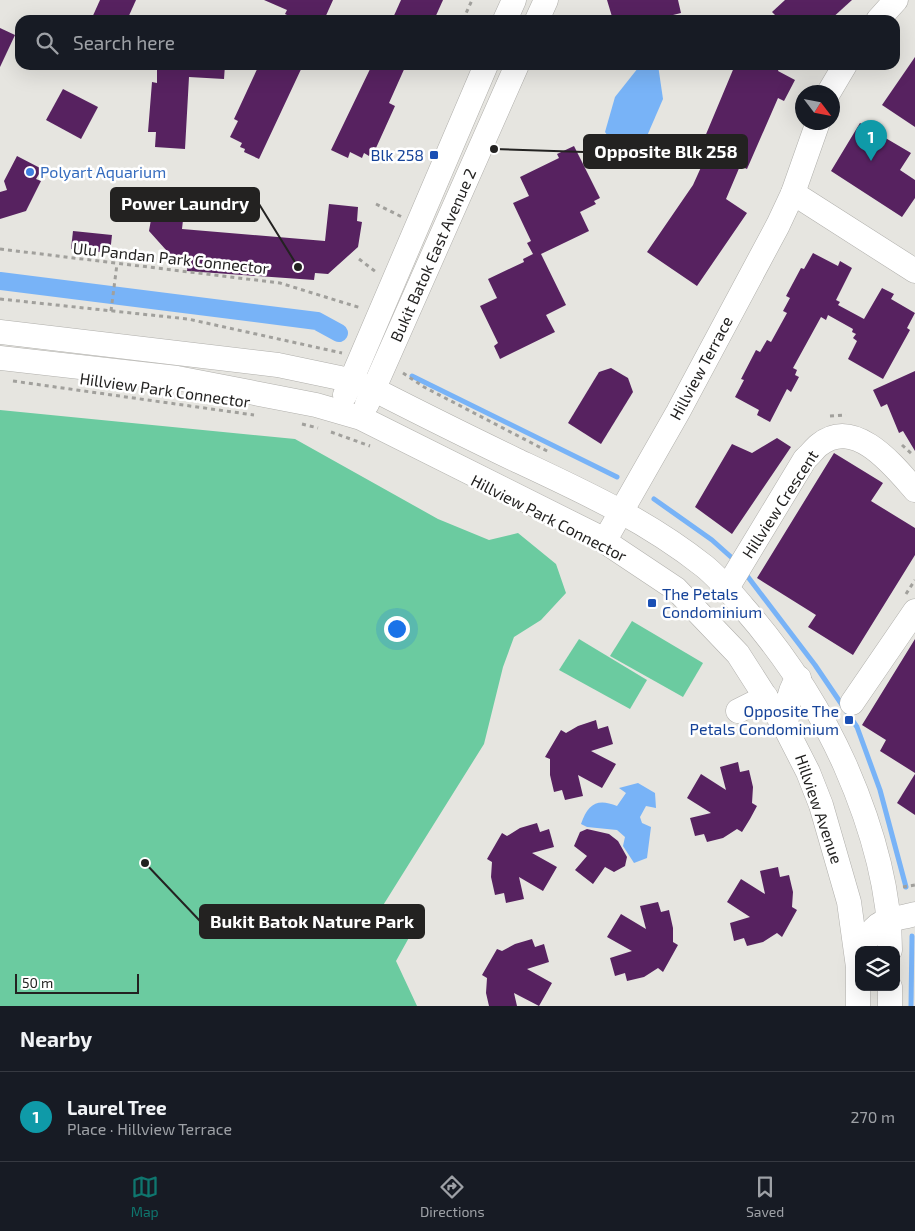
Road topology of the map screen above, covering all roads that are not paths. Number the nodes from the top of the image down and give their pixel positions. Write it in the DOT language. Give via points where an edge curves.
graph roads {
  1 [pos="514,0"];
  2 [pos="546,0"];
  3 [pos="896,0"];
  4 [pos="507,15"];
  5 [pos="539,15"];
  6 [pos="882,15"];
  7 [pos="484,70"];
  8 [pos="516,70"];
  9 [pos="842,70"];
  10 [pos="833,85"];
  11 [pos="815,130"];
  12 [pos="793,193"];
  13 [pos="915,271"];
  14 [pos="0,332"];
  15 [pos="0,358"];
  16 [pos="350,382"];
  17 [pos="373,389"];
  18 [pos="339,411"];
  19 [pos="361,418"];
  20 [pos="915,490"];
  21 [pos="623,511"];
  22 [pos="605,540"];
  23 [pos="727,588"];
  24 [pos="915,610"];
  25 [pos="799,678"];
  26 [pos="756,688"];
  27 [pos="852,702"];
  28 [pos="738,711"];
  29 [pos="786,729"];
  30 [pos="845,889"];
  31 [pos="915,914"];
  32 [pos="890,919"];
  33 [pos="856,946"];
  34 [pos="865,946"];
  35 [pos="890,946"];
  36 [pos="858,991"];
  37 [pos="890,991"];
  38 [pos="858,1006"];
  39 [pos="890,1006"];
  1 -- 4 [label="street"];
  2 -- 5 [label="street"];
  3 -- 6 [label="street"];
  7 -- 16 [label="street, Bukit Batok East Avenue 2"];
  8 -- 17 [label="street, Bukit Batok East Avenue 2"];
  9 -- 10 [label="street"];
  11 -- 12 [label="street, Hillview Terrace"];
  12 -- 13 [label="street"];
  12 -- 21 [label="street, Hillview Terrace"];
  14 -- 16 [label="street" via="278,365"];
  15 -- 18 [label="street" via="177,378"];
  16 -- 17 [label="street"];
  16 -- 18 [label="street, Bukit Batok East Avenue 2"];
  17 -- 19 [label="street, Bukit Batok East Avenue 2"];
  17 -- 21 [label="street"];
  18 -- 19 [label="street"];
  19 -- 22 [label="street"];
  20 -- 23 [label="street, Hillview Crescent" via="890,460 869,444 850,437 831,438 805,460"];
  21 -- 22 [label="street, Hillview Terrace"];
  21 -- 23 [label="street" via="678,547"];
  22 -- 26 [label="street, Hillview Avenue" via="676,589 738,654"];
  23 -- 25 [label="street"];
  24 -- 27 [label="street"];
  25 -- 29 [label="street" via="792,685"];
  25 -- 32 [label="street" via="858,794"];
  26 -- 28 [label="street"];
  26 -- 29 [label="street, Hillview Avenue"];
  29 -- 30 [label="street, Hillview Avenue" via="821,805"];
  30 -- 32 [label="street" via="863,910"];
  30 -- 33 [label="street, Hillview Avenue"];
  31 -- 32 [label="street"];
  32 -- 34 [label="street" via="882,920 870,932"];
  32 -- 35 [label="street"];
  36 -- 38 [label="street, Hillview Avenue"];
  37 -- 39 [label="street"];
}
